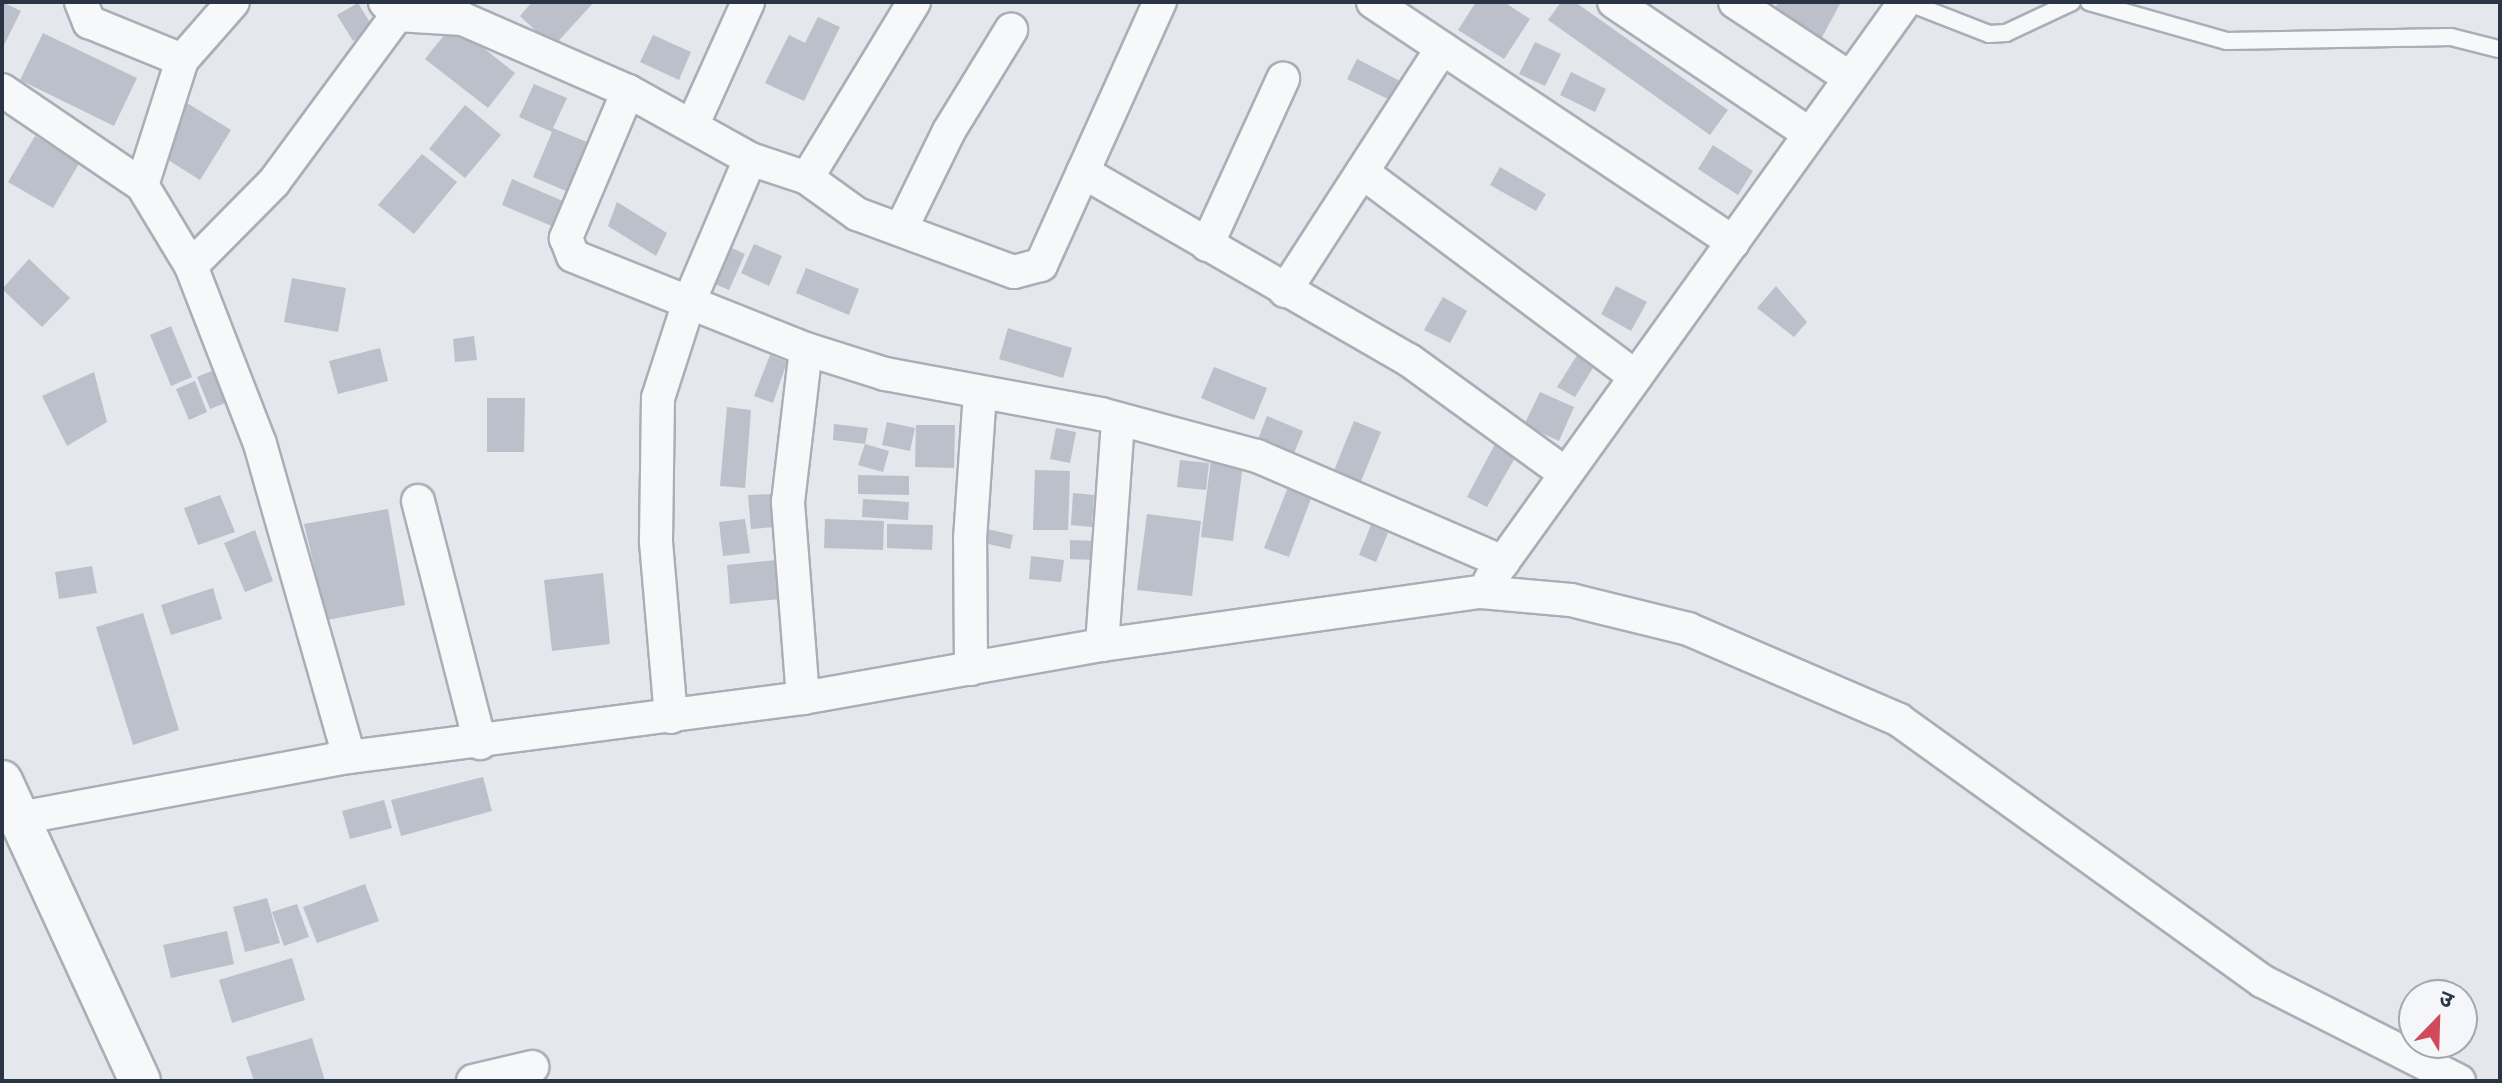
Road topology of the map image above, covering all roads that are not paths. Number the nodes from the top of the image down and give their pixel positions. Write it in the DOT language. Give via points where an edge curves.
graph roads {
  1 [pos="81,2"];
  2 [pos="233,2"];
  3 [pos="748,2"];
  4 [pos="914,2"];
  5 [pos="1160,2"];
  6 [pos="1373,2"];
  7 [pos="1614,2"];
  8 [pos="1735,2"];
  9 [pos="1906,2"];
  10 [pos="2072,2"];
  11 [pos="2089,2"];
  12 [pos="391,8"];
  13 [pos="1011,30"];
  14 [pos="1442,48"];
  15 [pos="2498,49"];
  16 [pos="182,60"];
  17 [pos="1850,78"];
  18 [pos="1283,79"];
  19 [pos="2,90"];
  20 [pos="628,91"];
  21 [pos="693,124"];
  22 [pos="1810,134"];
  23 [pos="750,159"];
  24 [pos="1083,172"];
  25 [pos="1362,172"];
  26 [pos="807,178"];
  27 [pos="142,185"];
  28 [pos="901,229"];
  29 [pos="1733,242"];
  30 [pos="1207,245"];
  31 [pos="191,266"];
  32 [pos="1285,291"];
  33 [pos="689,302"];
  34 [pos="806,349"];
  35 [pos="1636,377"];
  36 [pos="980,393"];
  37 [pos="1118,420"];
  38 [pos="1566,474"];
  39 [pos="418,501"];
  40 [pos="1503,562"];
  41 [pos="1481,592"];
  42 [pos="1102,645"];
  43 [pos="971,669"];
  44 [pos="803,698"];
  45 [pos="671,717"];
  46 [pos="480,743"];
  47 [pos="349,757"];
  48 [pos="2,781"];
  49 [pos="19,818"];
  50 [pos="532,1067"];
  51 [pos="140,1081"];
  52 [pos="473,1081"];
  53 [pos="2459,1081"];
  1 -- 16 [label="street" via="89,22"];
  2 -- 16 [label="street"];
  3 -- 21 [label="street"];
  4 -- 26 [label="street"];
  5 -- 24 [label="street"];
  6 -- 14 [label="street"];
  7 -- 22 [label="street"];
  8 -- 17 [label="street"];
  9 -- 10 [label="lane" via="1989,34 2006,33"];
  9 -- 17 [label="street"];
  11 -- 15 [label="lane" via="2227,41 2451,37"];
  12 -- 20 [label="street" via="463,19"];
  12 -- 31 [label="street" via="274,182"];
  13 -- 28 [label="street" via="949,131"];
  14 -- 25 [label="street"];
  14 -- 29 [label="street"];
  16 -- 27 [label="street"];
  17 -- 22 [label="street"];
  18 -- 30 [label="street"];
  19 -- 27 [label="street"];
  20 -- 21 [label="street"];
  20 -- 33 [label="street" via="565,248"];
  21 -- 23 [label="street"];
  22 -- 29 [label="street"];
  23 -- 26 [label="street"];
  23 -- 33 [label="street"];
  24 -- 28 [label="street" via="1041,265 1029,271 995,267"];
  24 -- 30 [label="street"];
  25 -- 32 [label="street"];
  25 -- 35 [label="street"];
  26 -- 28 [label="street" via="857,214"];
  27 -- 31 [label="street"];
  29 -- 35 [label="street"];
  30 -- 32 [label="street"];
  31 -- 47 [label="street" via="260,444"];
  32 -- 38 [label="street" via="1409,360"];
  33 -- 34 [label="street"];
  33 -- 45 [label="street" via="658,398 656,541"];
  34 -- 36 [label="street"];
  34 -- 44 [label="street" via="788,502"];
  35 -- 38 [label="street"];
  36 -- 37 [label="street"];
  36 -- 43 [label="street" via="970,539"];
  37 -- 40 [label="street" via="1257,456"];
  37 -- 42 [label="street"];
  38 -- 40 [label="street"];
  39 -- 46 [label="street"];
  40 -- 41 [label="street"];
  41 -- 42 [label="street"];
  41 -- 53 [label="street" via="1571,600 1688,629 1899,720 2262,981"];
  42 -- 43 [label="street"];
  43 -- 44 [label="street"];
  44 -- 45 [label="street"];
  45 -- 46 [label="street"];
  46 -- 47 [label="street"];
  47 -- 49 [label="street"];
  48 -- 49 [label="street"];
  49 -- 51 [label="street"];
  50 -- 52 [label="street"];
}
